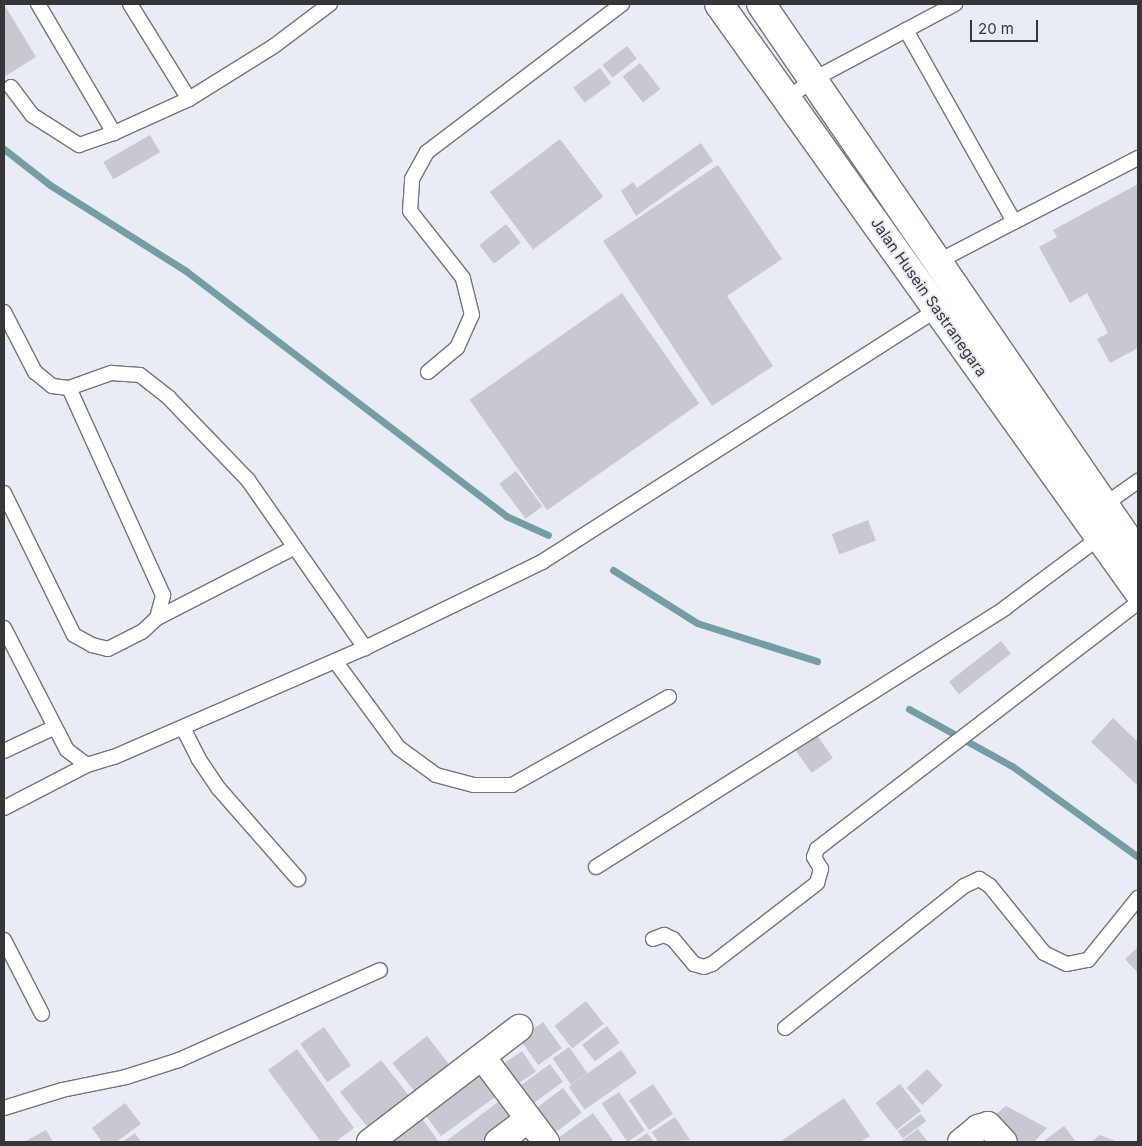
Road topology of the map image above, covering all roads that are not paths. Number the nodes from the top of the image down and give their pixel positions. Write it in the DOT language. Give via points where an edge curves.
graph roads {
  1 [pos="38,4"];
  2 [pos="130,4"];
  3 [pos="330,4"];
  4 [pos="622,4"];
  5 [pos="719,4"];
  6 [pos="761,4"];
  7 [pos="955,4"];
  8 [pos="906,30"];
  9 [pos="814,79"];
  10 [pos="11,87"];
  11 [pos="189,98"];
  12 [pos="787,99"];
  13 [pos="114,133"];
  14 [pos="1138,158"];
  15 [pos="1014,222"];
  16 [pos="937,262"];
  17 [pos="937,309"];
  18 [pos="4,312"];
  19 [pos="428,372"];
  20 [pos="69,388"];
  21 [pos="1138,480"];
  22 [pos="4,493"];
  23 [pos="1104,505"];
  24 [pos="1099,538"];
  25 [pos="295,547"];
  26 [pos="1138,554"];
  27 [pos="1138,591"];
  28 [pos="1138,603"];
  29 [pos="157,618"];
  30 [pos="4,628"];
  31 [pos="366,648"];
  32 [pos="335,661"];
  33 [pos="669,698"];
  34 [pos="53,728"];
  35 [pos="183,728"];
  36 [pos="4,751"];
  37 [pos="87,765"];
  38 [pos="4,808"];
  39 [pos="596,867"];
  40 [pos="298,879"];
  41 [pos="1138,898"];
  42 [pos="654,939"];
  43 [pos="4,940"];
  44 [pos="380,970"];
  45 [pos="42,1014"];
  46 [pos="519,1028"];
  47 [pos="784,1028"];
  48 [pos="483,1058"];
  49 [pos="4,1108"];
  50 [pos="527,1120"];
  51 [pos="370,1142"];
  52 [pos="498,1142"];
  53 [pos="546,1142"];
  54 [pos="961,1142"];
  55 [pos="1004,1142"];
  1 -- 13 [label="lane"];
  2 -- 11 [label="lane"];
  3 -- 11 [label="lane" via="274,46"];
  4 -- 19 [label="lane" via="427,152 412,179 410,211 463,278 472,315 457,348"];
  5 -- 12 [label="main road, Jalan Husein Sastranegara"];
  6 -- 9 [label="main road, Jalan Husein Sastranegara"];
  7 -- 8 [label="lane"];
  8 -- 9 [label="lane"];
  8 -- 15 [label="lane"];
  9 -- 12 [label="lane"];
  9 -- 16 [label="main road, Jalan Husein Sastranegara"];
  10 -- 13 [label="lane" via="32,115 78,145"];
  11 -- 13 [label="lane"];
  12 -- 17 [label="main road, Jalan Husein Sastranegara"];
  14 -- 15 [label="lane"];
  15 -- 16 [label="lane"];
  16 -- 23 [label="main road, Jalan Husein Sastranegara"];
  17 -- 24 [label="main road, Jalan Husein Sastranegara"];
  17 -- 31 [label="lane" via="542,562"];
  18 -- 20 [label="lane" via="35,372 52,386"];
  20 -- 25 [label="lane" via="111,373 140,375 169,398 234,463"];
  20 -- 29 [label="lane" via="163,595"];
  21 -- 23 [label="lane"];
  22 -- 29 [label="lane" via="74,635 92,645 108,648 142,632"];
  23 -- 26 [label="main road, Jalan Husein Sastranegara"];
  24 -- 27 [label="main road, Jalan Husein Sastranegara"];
  24 -- 39 [label="lane" via="1013,601"];
  25 -- 29 [label="lane"];
  25 -- 31 [label="lane"];
  28 -- 42 [label="lane" via="953,748 817,849 814,857 821,875 816,883 712,964 704,967 694,964 673,939 664,934"];
  30 -- 34 [label="lane"];
  31 -- 32 [label="lane"];
  32 -- 33 [label="lane" via="399,748 436,774 474,785 512,785"];
  32 -- 35 [label="lane"];
  34 -- 36 [label="lane"];
  34 -- 37 [label="lane" via="66,750"];
  35 -- 37 [label="lane"];
  35 -- 40 [label="lane" via="219,789"];
  37 -- 38 [label="lane"];
  41 -- 47 [label="lane" via="1088,960 1067,964 1044,953 990,886 979,879 964,886"];
  43 -- 45 [label="lane"];
  44 -- 49 [label="lane" via="178,1060 126,1077 62,1090"];
  46 -- 48 [label="street"];
  48 -- 50 [label="street"];
  48 -- 51 [label="street"];
  50 -- 52 [label="street"];
  50 -- 53 [label="street"];
  54 -- 55 [label="street" via="978,1128 988,1125"];
}
